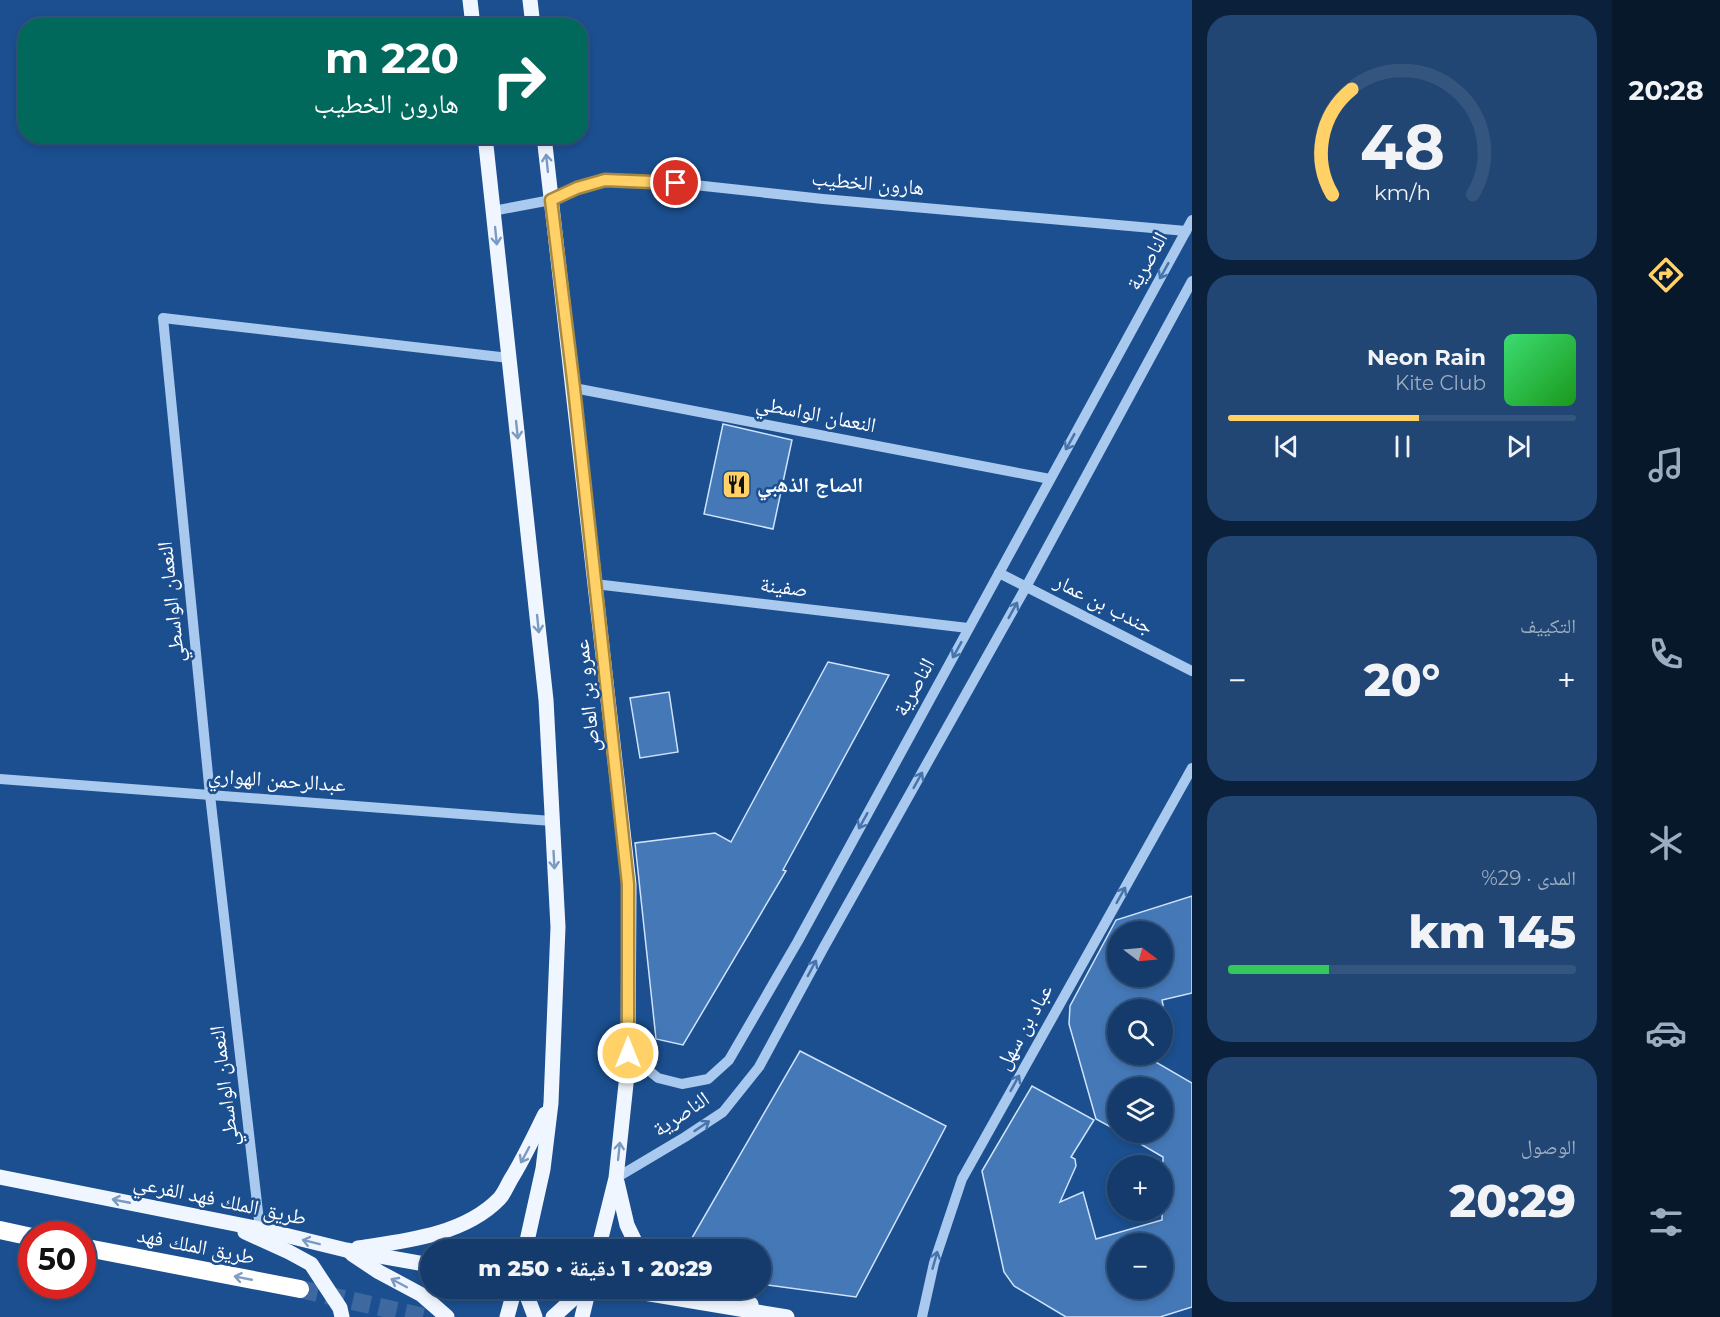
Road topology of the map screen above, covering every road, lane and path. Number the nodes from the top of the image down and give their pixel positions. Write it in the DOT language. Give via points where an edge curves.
graph roads {
  1 [pos="470,0"];
  2 [pos="530,0"];
  3 [pos="472,18"];
  4 [pos="532,18"];
  5 [pos="486,144"];
  6 [pos="545,144"];
  7 [pos="551,200"];
  8 [pos="493,211"];
  9 [pos="1192,220"];
  10 [pos="1186,231"];
  11 [pos="1192,281"];
  12 [pos="509,358"];
  13 [pos="574,388"];
  14 [pos="1050,479"];
  15 [pos="999,573"];
  16 [pos="595,584"];
  17 [pos="1026,586"];
  18 [pos="968,628"];
  19 [pos="1192,671"];
  20 [pos="1192,768"];
  21 [pos="0,779"];
  22 [pos="210,795"];
  23 [pos="552,820"];
  24 [pos="628,1041"];
  25 [pos="551,1102"];
  26 [pos="0,1177"];
  27 [pos="616,1178"];
  28 [pos="217,1220"];
  29 [pos="260,1229"];
  30 [pos="0,1230"];
  31 [pos="18,1234"];
  32 [pos="527,1239"];
  33 [pos="601,1239"];
  34 [pos="634,1239"];
  35 [pos="96,1250"];
  36 [pos="346,1250"];
  37 [pos="420,1263"];
  38 [pos="300,1289"];
  39 [pos="512,1299"];
  40 [pos="528,1299"];
  41 [pos="574,1299"];
  42 [pos="585,1299"];
  43 [pos="680,1299"];
  44 [pos="736,1299"];
  45 [pos="342,1317"];
  46 [pos="447,1317"];
  47 [pos="507,1317"];
  48 [pos="535,1317"];
  49 [pos="553,1317"];
  50 [pos="582,1317"];
  51 [pos="789,1317"];
  52 [pos="922,1317"];
  1 -- 3 [label="main road"];
  2 -- 4 [label="main road"];
  5 -- 8 [label="main road, عمرو بن العاص"];
  7 -- 6 [label="main road, عمرو بن العاص, one-way"];
  7 -- 8 [label="street, هارون الخطيب"];
  7 -- 10 [label="street, هارون الخطيب" via="605,180 676,183"];
  7 -- 13 [label="main road, عمرو بن العاص"];
  8 -- 12 [label="main road, عمرو بن العاص, one-way"];
  9 -- 10 [label="street, الناصرية"];
  10 -- 14 [label="street, الناصرية, one-way"];
  11 -- 17 [label="street, الناصرية"];
  12 -- 22 [label="street, النعمان الواسطي" via="163,318"];
  12 -- 23 [label="main road, عمرو بن العاص, one-way" via="546,700"];
  13 -- 14 [label="street, النعمان الواسطي"];
  13 -- 16 [label="main road, عمرو بن العاص"];
  14 -- 15 [label="street, الناصرية"];
  15 -- 17 [label="street, جندب بن عمار"];
  15 -- 18 [label="street, الناصرية"];
  16 -- 18 [label="street, صفينة"];
  16 -- 24 [label="main road, عمرو بن العاص" via="628,884"];
  17 -- 19 [label="street, جندب بن عمار"];
  27 -- 17 [label="street, الناصرية, one-way" via="723,1112 759,1067"];
  18 -- 24 [label="street, الناصرية, one-way" via="729,1060 708,1079 682,1084 658,1078 641,1064"];
  52 -- 20 [label="street, عباد بن سهل, one-way" via="934,1263 962,1179"];
  21 -- 22 [label="street, عبدالرحمن الهواري"];
  22 -- 23 [label="street, عبدالرحمن الهواري"];
  22 -- 29 [label="street, النعمان الواسطي"];
  23 -- 25 [label="main road, عمرو بن العاص, one-way" via="558,927"];
  27 -- 24 [label="main road, عمرو بن العاص, one-way"];
  25 -- 32 [label="main road, عمرو بن العاص" via="543,1169"];
  25 -- 36 [label="main road, one-way" via="499,1198 477,1215 459,1226 413,1240"];
  28 -- 26 [label="main road, طريق الملك فهد الفرعي, one-way"];
  27 -- 33 [label="main road, عمرو بن العاص"];
  27 -- 34 [label="main road"];
  28 -- 29 [label="main road, طريق الملك فهد الفرعي"];
  28 -- 45 [label="main road" via="311,1264"];
  36 -- 29 [label="main road, طريق الملك فهد الفرعي, one-way"];
  30 -- 31 [label="highway"];
  38 -- 35 [label="highway, طريق الملك فهد, one-way"];
  36 -- 37 [label="main road, طريق الملك فهد الفرعي"];
  46 -- 36 [label="main road, one-way" via="422,1295"];
  39 -- 47 [label="main road"];
  40 -- 48 [label="main road"];
  41 -- 49 [label="main road"];
  42 -- 50 [label="main road"];
  43 -- 51 [label="main road"];
  44 -- 51 [label="main road"];
}
